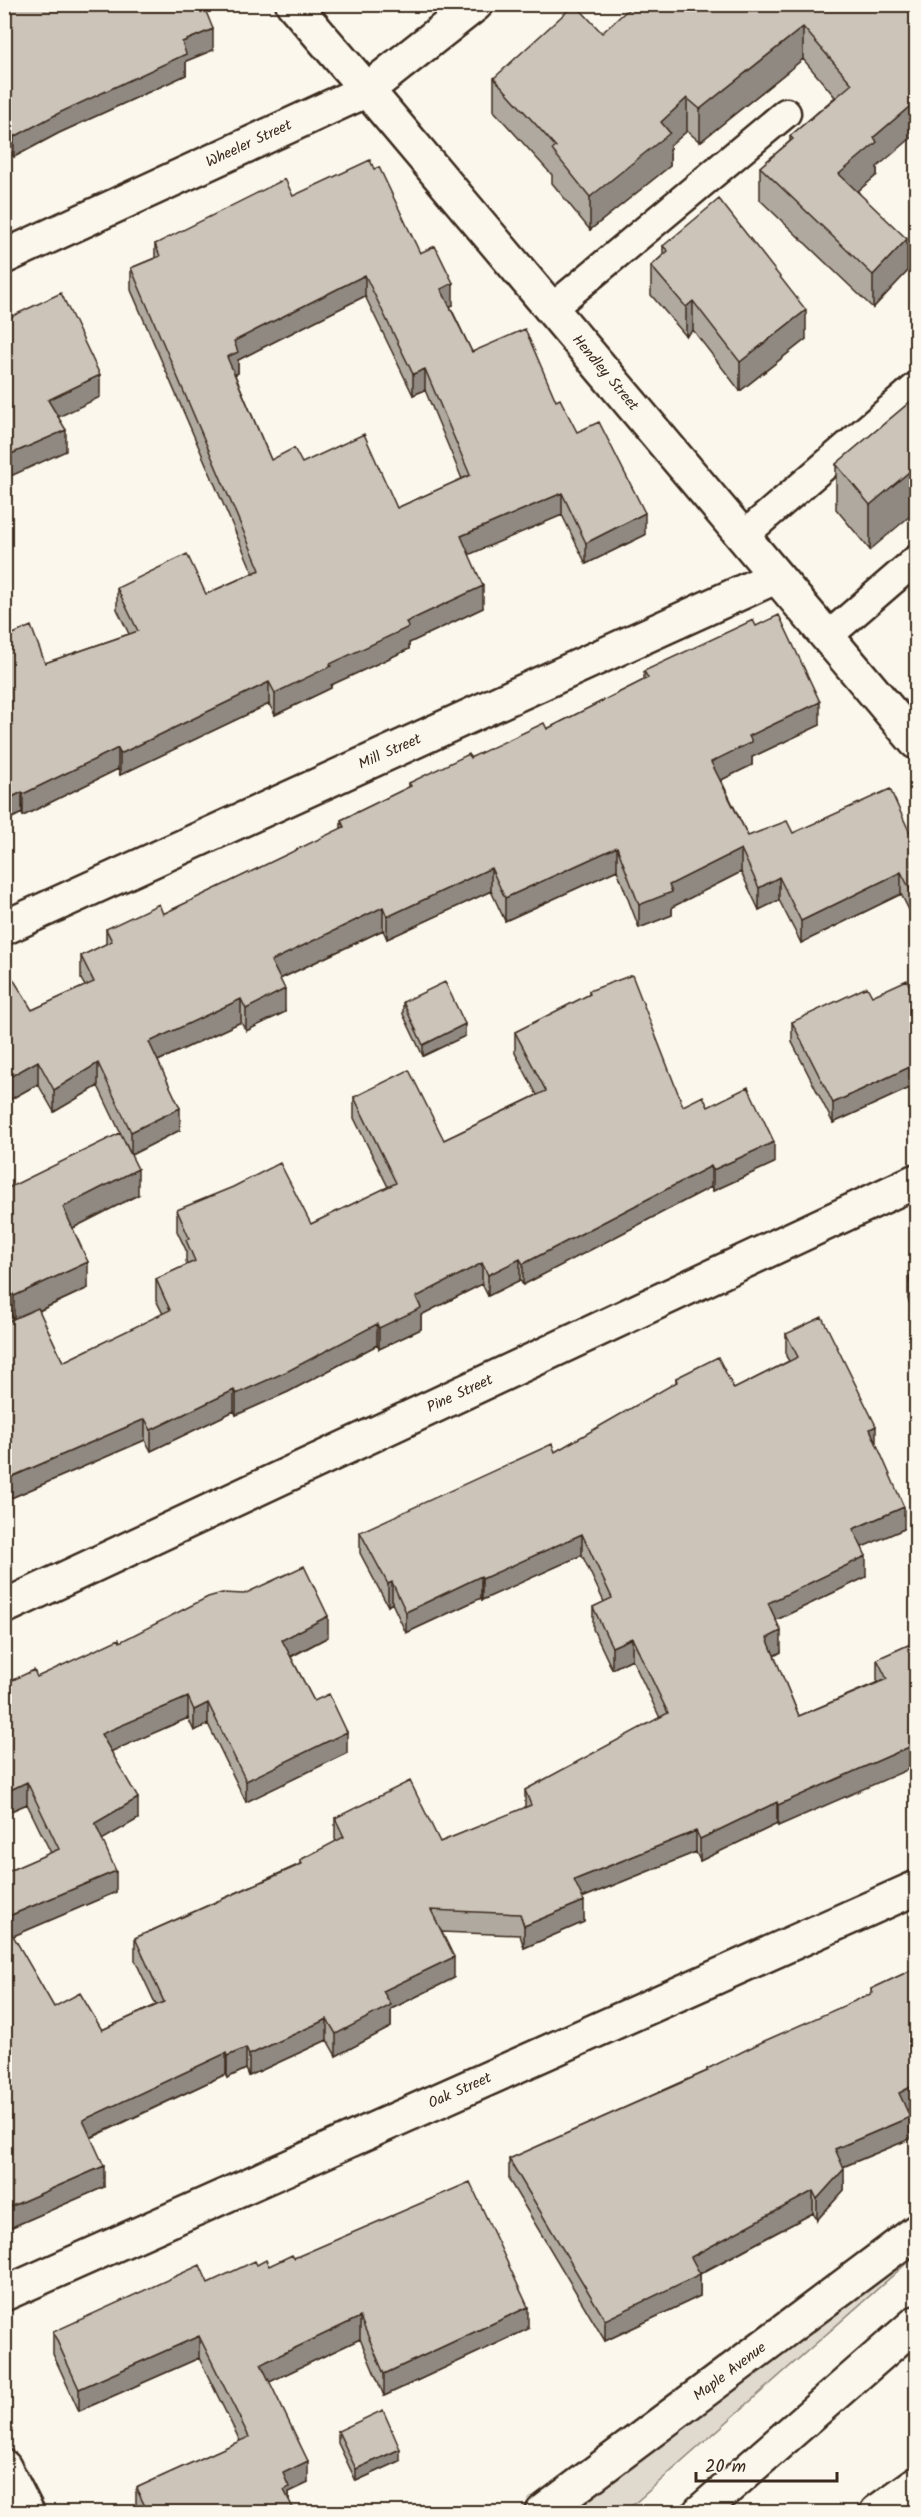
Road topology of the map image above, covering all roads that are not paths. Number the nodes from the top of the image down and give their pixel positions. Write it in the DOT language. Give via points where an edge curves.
graph roads {
  1 [pos="293,4"];
  2 [pos="476,4"];
  3 [pos="367,90"];
  4 [pos="786,113"];
  5 [pos="4,257"];
  6 [pos="551,309"];
  7 [pos="916,387"];
  8 [pos="742,537"];
  9 [pos="916,560"];
  10 [pos="775,577"];
  11 [pos="827,637"];
  12 [pos="916,742"];
  13 [pos="4,928"];
  14 [pos="916,1181"];
  15 [pos="4,1606"];
  16 [pos="916,1888"];
  17 [pos="916,2232"];
  18 [pos="4,2294"];
  19 [pos="916,2323"];
  20 [pos="4,2467"];
  21 [pos="916,2484"];
  22 [pos="27,2512"];
  23 [pos="543,2512"];
  24 [pos="699,2512"];
  25 [pos="878,2512"];
  1 -- 3 [label="main road, Hendley Street"];
  2 -- 3 [label="main road, Wheeler Street"];
  3 -- 5 [label="main road, Wheeler Street"];
  3 -- 6 [label="main road, Hendley Street"];
  4 -- 6 [label="lane"];
  6 -- 8 [label="main road, Hendley Street"];
  7 -- 8 [label="lane"];
  8 -- 10 [label="main road, Hendley Street"];
  9 -- 11 [label="lane"];
  10 -- 11 [label="main road, Hendley Street"];
  10 -- 13 [label="main road, Mill Street"];
  11 -- 12 [label="main road, Hendley Street"];
  14 -- 15 [label="main road, Pine Street"];
  16 -- 18 [label="main road, Oak Street"];
  17 -- 23 [label="main road, Maple Avenue"];
  19 -- 24 [label="main road"];
  20 -- 22 [label="main road"];
  21 -- 25 [label="main road"];
}
